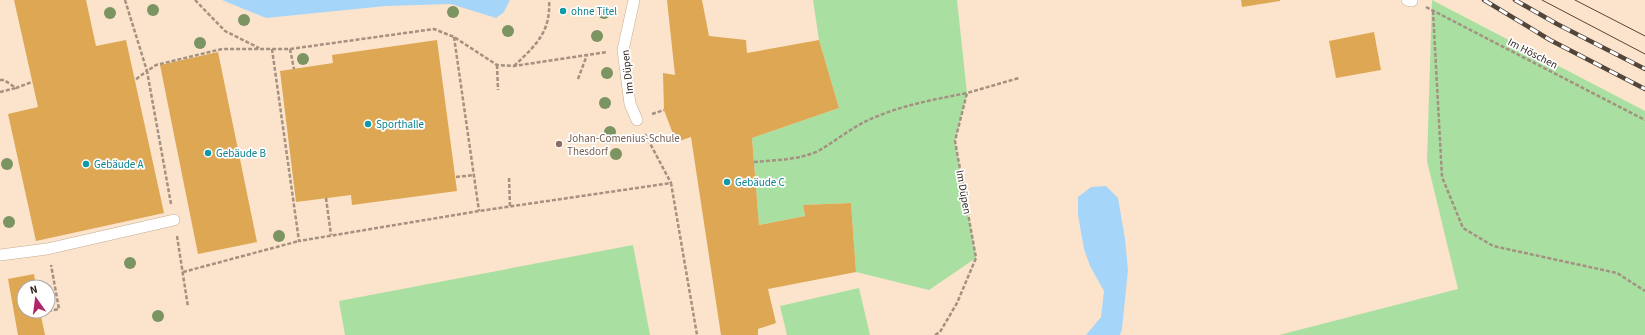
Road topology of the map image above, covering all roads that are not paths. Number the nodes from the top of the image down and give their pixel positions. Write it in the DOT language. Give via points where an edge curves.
graph roads {
  1 [pos="634,0"];
  2 [pos="637,120"];
  3 [pos="174,220"];
  4 [pos="0,255"];
  1 -- 2 [label="lane, Im Düpen" via="623,50 630,104"];
  3 -- 4 [label="lane" via="47,249"];
}
